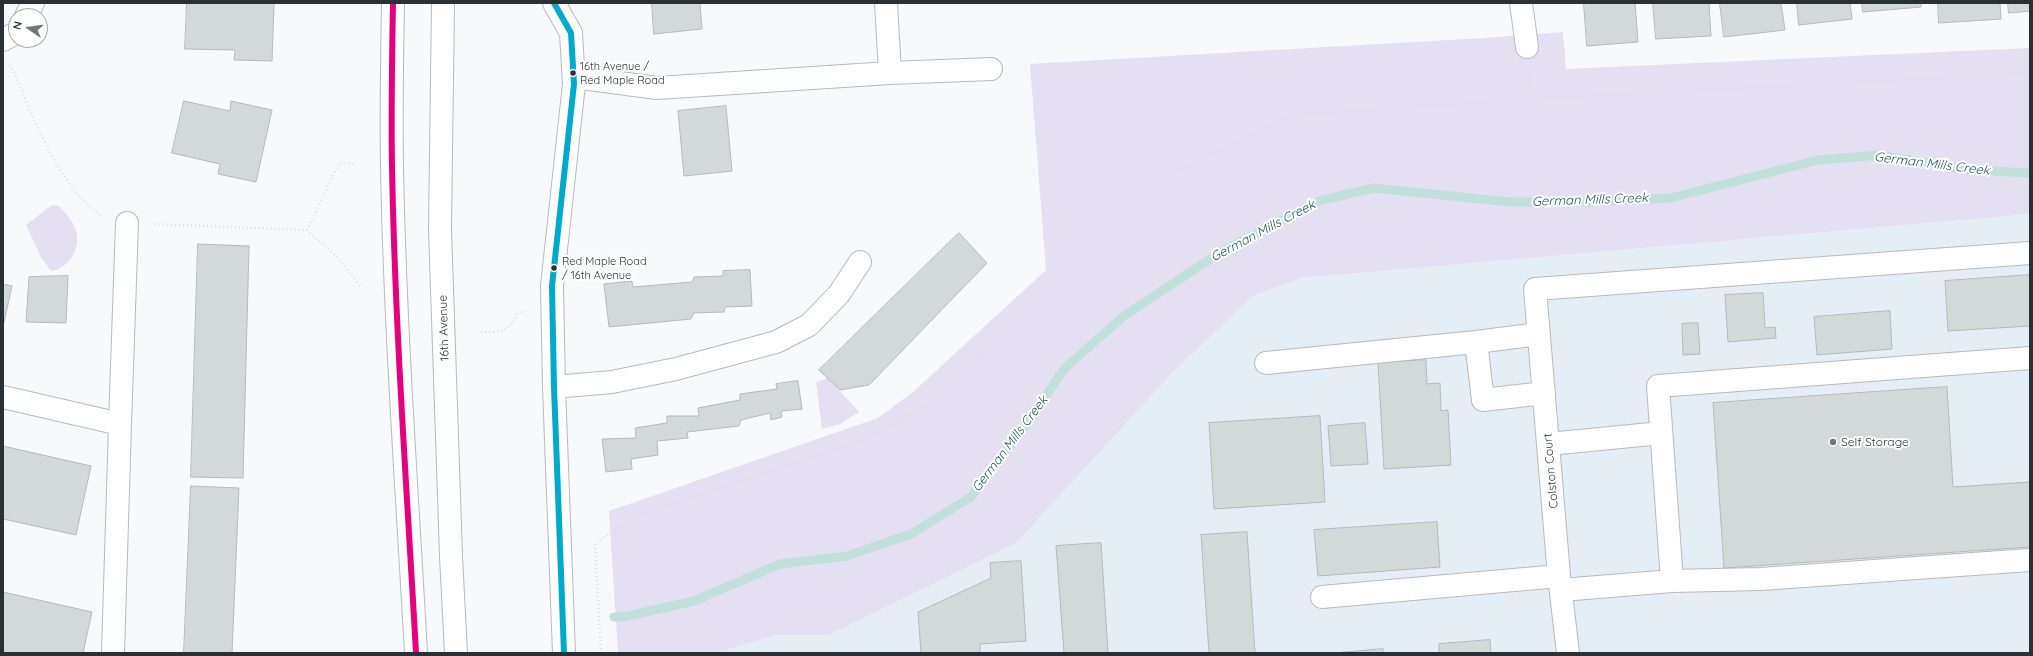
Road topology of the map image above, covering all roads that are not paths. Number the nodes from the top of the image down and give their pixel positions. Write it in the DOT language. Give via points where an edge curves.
graph roads {
  1 [pos="393,3"];
  2 [pos="443,3"];
  3 [pos="554,3"];
  4 [pos="886,3"];
  5 [pos="1522,3"];
  6 [pos="1527,47"];
  7 [pos="991,69"];
  8 [pos="890,73"];
  9 [pos="574,77"];
  10 [pos="127,223"];
  11 [pos="2030,253"];
  12 [pos="860,262"];
  13 [pos="1539,334"];
  14 [pos="1476,342"];
  15 [pos="2030,358"];
  16 [pos="1266,363"];
  17 [pos="554,387"];
  18 [pos="1544,393"];
  19 [pos="3,397"];
  20 [pos="120,424"];
  21 [pos="1661,433"];
  22 [pos="1549,444"];
  23 [pos="2030,560"];
  24 [pos="1672,581"];
  25 [pos="1560,583"];
  26 [pos="1322,596"];
  27 [pos="113,653"];
  28 [pos="416,653"];
  29 [pos="456,653"];
  30 [pos="564,653"];
  31 [pos="1568,653"];
  1 -- 28 [label="main road" via="394,234"];
  2 -- 29 [label="main road, 16th Avenue" via="440,229"];
  3 -- 9 [label="main road" via="571,33"];
  4 -- 8 [label="main road"];
  5 -- 6 [label="main road"];
  7 -- 8 [label="main road"];
  8 -- 9 [label="main road" via="657,88"];
  9 -- 17 [label="main road" via="566,177 553,266"];
  10 -- 20 [label="main road"];
  11 -- 13 [label="main road, Colston Court" via="1535,289"];
  12 -- 17 [label="main road" via="839,294 809,325 776,342 676,369 612,382"];
  13 -- 14 [label="main road"];
  13 -- 18 [label="main road, Colston Court"];
  14 -- 16 [label="main road"];
  14 -- 18 [label="main road" via="1483,400"];
  15 -- 21 [label="main road" via="1658,386"];
  17 -- 30 [label="main road"];
  18 -- 22 [label="main road, Colston Court"];
  19 -- 20 [label="main road"];
  20 -- 27 [label="main road"];
  21 -- 22 [label="main road"];
  21 -- 24 [label="main road"];
  22 -- 25 [label="main road, Colston Court"];
  23 -- 24 [label="main road" via="1761,578"];
  24 -- 25 [label="main road"];
  25 -- 26 [label="main road"];
  25 -- 31 [label="main road, Colston Court"];
}
